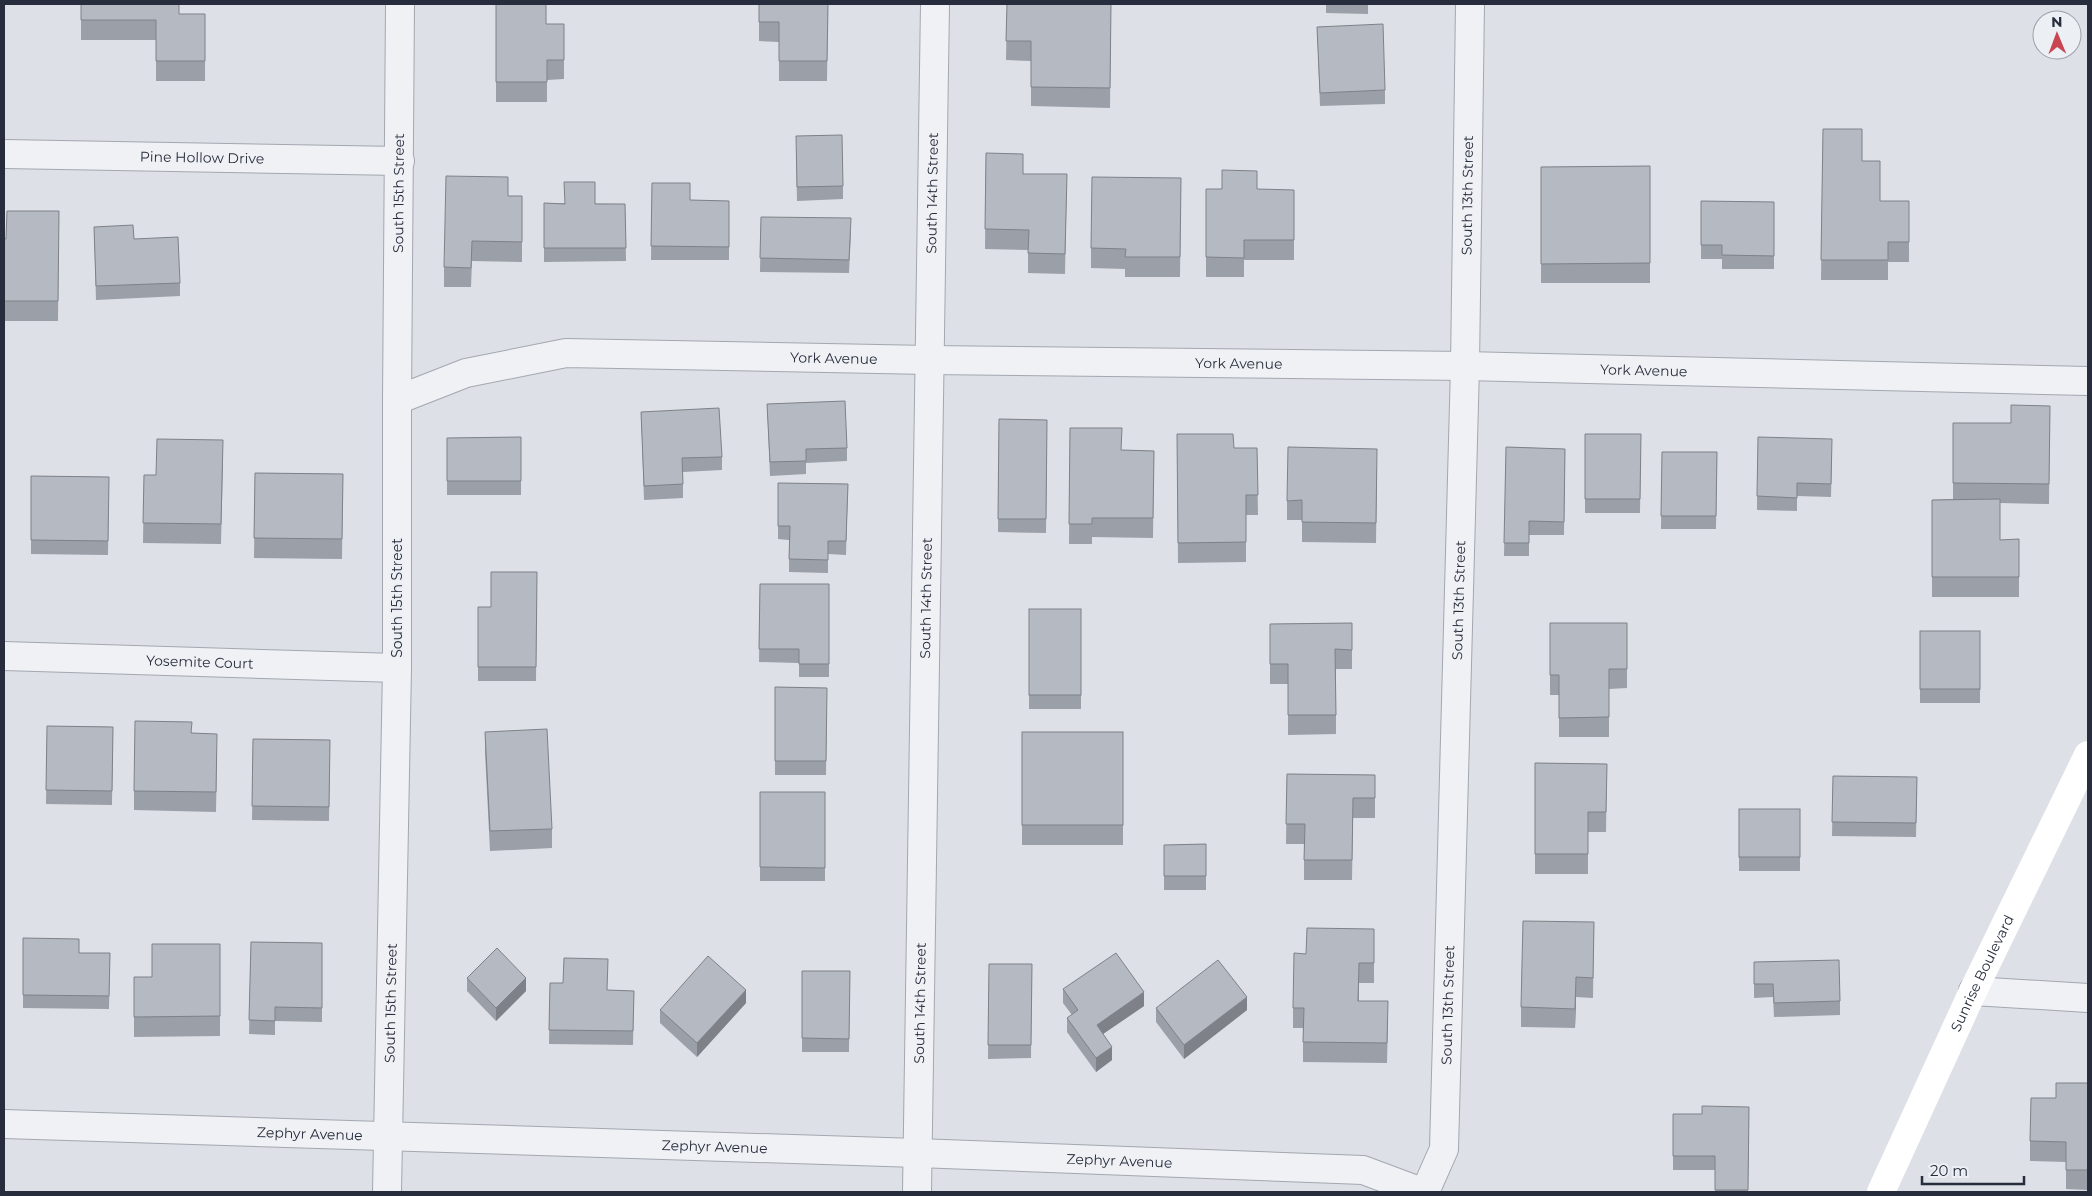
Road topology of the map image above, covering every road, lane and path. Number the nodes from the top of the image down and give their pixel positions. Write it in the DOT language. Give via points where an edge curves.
graph roads {
  1 [pos="400,4"];
  2 [pos="935,4"];
  3 [pos="1470,4"];
  4 [pos="4,154"];
  5 [pos="400,160"];
  6 [pos="929,360"];
  7 [pos="1465,366"];
  8 [pos="2088,381"];
  9 [pos="397,400"];
  10 [pos="4,656"];
  11 [pos="397,668"];
  12 [pos="2088,755"];
  13 [pos="1973,992"];
  14 [pos="2088,998"];
  15 [pos="4,1124"];
  16 [pos="388,1138"];
  17 [pos="917,1153"];
  18 [pos="387,1192"];
  19 [pos="917,1192"];
  20 [pos="1424,1192"];
  21 [pos="1881,1192"];
  1 -- 5 [label="street, South 15th Street"];
  2 -- 6 [label="street, South 14th Street"];
  3 -- 7 [label="street, South 13th Street"];
  4 -- 5 [label="street, Pine Hollow Drive"];
  5 -- 9 [label="street, South 15th Street"];
  6 -- 7 [label="street, York Avenue"];
  6 -- 9 [label="street, York Avenue" via="566,353 466,373"];
  6 -- 17 [label="street, South 14th Street"];
  7 -- 8 [label="street, York Avenue"];
  7 -- 20 [label="street, South 13th Street" via="1444,1149"];
  9 -- 11 [label="street, South 15th Street"];
  10 -- 11 [label="street, Yosemite Court"];
  11 -- 16 [label="street, South 15th Street"];
  12 -- 13 [label="street, Sunrise Boulevard"];
  13 -- 14 [label="street"];
  13 -- 21 [label="street, Sunrise Boulevard"];
  15 -- 16 [label="street, Zephyr Avenue"];
  16 -- 17 [label="street, Zephyr Avenue"];
  16 -- 18 [label="street, South 15th Street"];
  17 -- 19 [label="street, South 14th Street"];
  17 -- 20 [label="street, Zephyr Avenue" via="1363,1170"];
}
